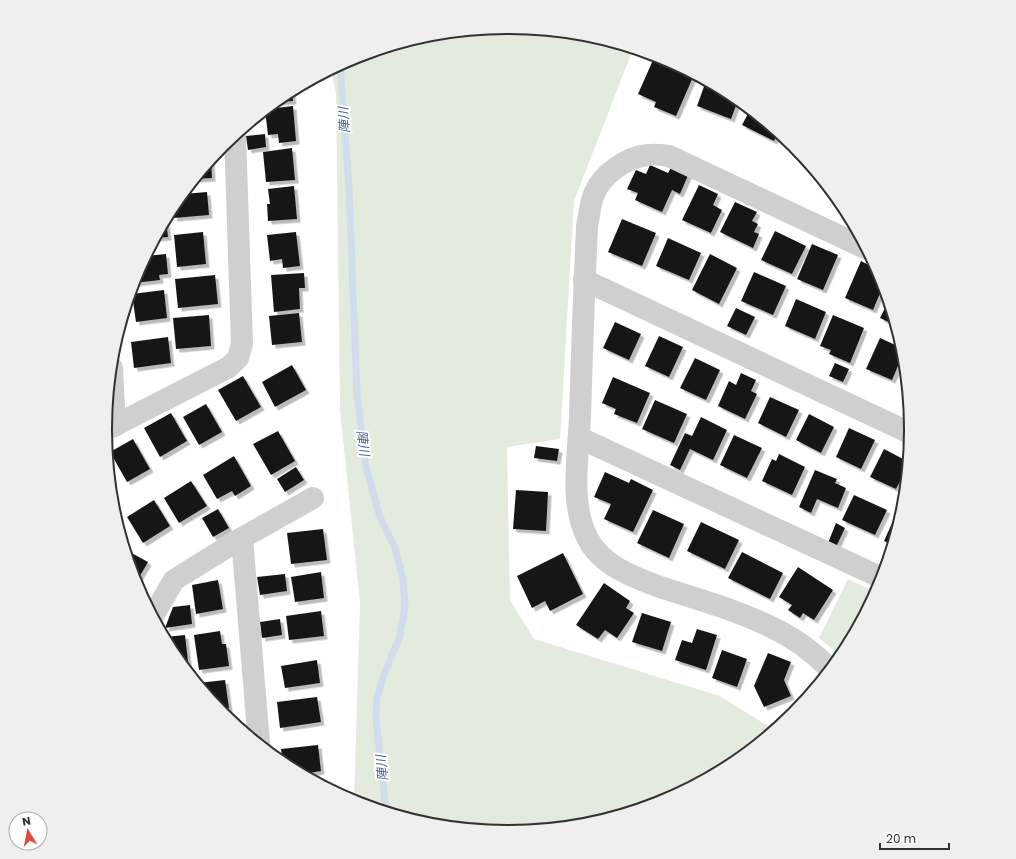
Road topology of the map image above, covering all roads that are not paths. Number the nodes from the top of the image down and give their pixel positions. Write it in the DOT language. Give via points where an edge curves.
graph roads {
  1 [pos="235,143"];
  2 [pos="858,244"];
  3 [pos="584,280"];
  4 [pos="112,427"];
  5 [pos="904,429"];
  6 [pos="580,438"];
  7 [pos="314,498"];
  8 [pos="242,538"];
  9 [pos="876,575"];
  10 [pos="156,610"];
  11 [pos="826,665"];
  12 [pos="258,736"];
  1 -- 4 [label="street" via="242,344 238,358 229,367"];
  2 -- 3 [label="street" via="669,156 648,154 631,159 618,167 605,177 594,193 587,227"];
  3 -- 5 [label="street"];
  3 -- 6 [label="street"];
  6 -- 9 [label="street"];
  6 -- 11 [label="street" via="576,490 579,514 587,538 606,561 645,581 772,627"];
  7 -- 8 [label="street"];
  8 -- 10 [label="street" via="174,580"];
  8 -- 12 [label="street"];
}
